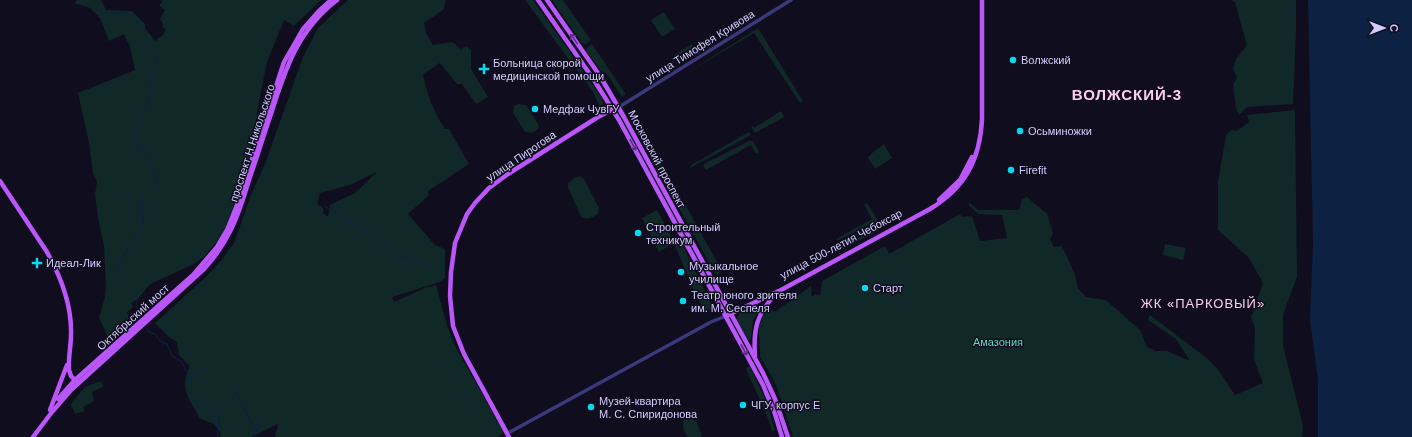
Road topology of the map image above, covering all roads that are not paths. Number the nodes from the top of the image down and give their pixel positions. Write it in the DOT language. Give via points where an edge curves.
graph roads {
  1 [pos="331,0"];
  2 [pos="337,0"];
  3 [pos="538,0"];
  4 [pos="546,0"];
  5 [pos="791,0"];
  6 [pos="981,0"];
  7 [pos="619,107"];
  8 [pos="613,110"];
  9 [pos="0,181"];
  10 [pos="0,186"];
  11 [pos="30,229"];
  12 [pos="842,255"];
  13 [pos="182,288"];
  14 [pos="781,290"];
  15 [pos="730,313"];
  16 [pos="725,315"];
  17 [pos="755,358"];
  18 [pos="69,360"];
  19 [pos="77,382"];
  20 [pos="50,410"];
  21 [pos="510,434"];
  22 [pos="29,437"];
  23 [pos="33,437"];
  24 [pos="782,437"];
  25 [pos="788,437"];
  1 -- 13 [label="main road, проспект Н.Никольского" via="303,29 290,50 237,205 223,238"];
  2 -- 13 [label="main road, проспект Н.Никольского" via="304,34 286,67 242,203 227,240 210,263"];
  3 -- 8 [label="main road, Московский проспект"];
  7 -- 4 [label="main road, Московский проспект, one-way"];
  5 -- 7 [label="street, улица Тимофея Кривова"];
  6 -- 12 [label="main road, улица 500-летия Чебоксар" via="980,128 972,165 957,186 929,208"];
  7 -- 8 [label="main road, улица Пирогова"];
  7 -- 15 [label="main road, Московский проспект"];
  8 -- 16 [label="main road, Московский проспект, one-way"];
  8 -- 21 [label="main road, улица Пирогова" via="489,189 476,203 463,225 454,257 452,302 460,343"];
  9 -- 11 [label="main road"];
  10 -- 11 [label="main road"];
  11 -- 18 [label="main road" via="63,286 70,316"];
  12 -- 14 [label="main road, улица 500-летия Чебоксар"];
  12 -- 15 [label="main road, улица 500-летия Чебоксар"];
  13 -- 19 [label="main road, Октябрьский мост"];
  14 -- 15 [label="main road, улица 500-летия Чебоксар"];
  14 -- 17 [label="main road" via="769,301 759,317 755,330"];
  15 -- 16 [label="main road"];
  15 -- 17 [label="main road, Московский проспект"];
  16 -- 21 [label="street" via="696,328 545,411"];
  16 -- 24 [label="main road, Московский проспект, one-way" via="763,385"];
  17 -- 25 [label="main road, Московский проспект" via="775,398"];
  18 -- 19 [label="main road" via="69,372"];
  18 -- 20 [label="main road"];
  19 -- 20 [label="main road"];
  19 -- 23 [label="main road"];
  20 -- 22 [label="main road"];
}
